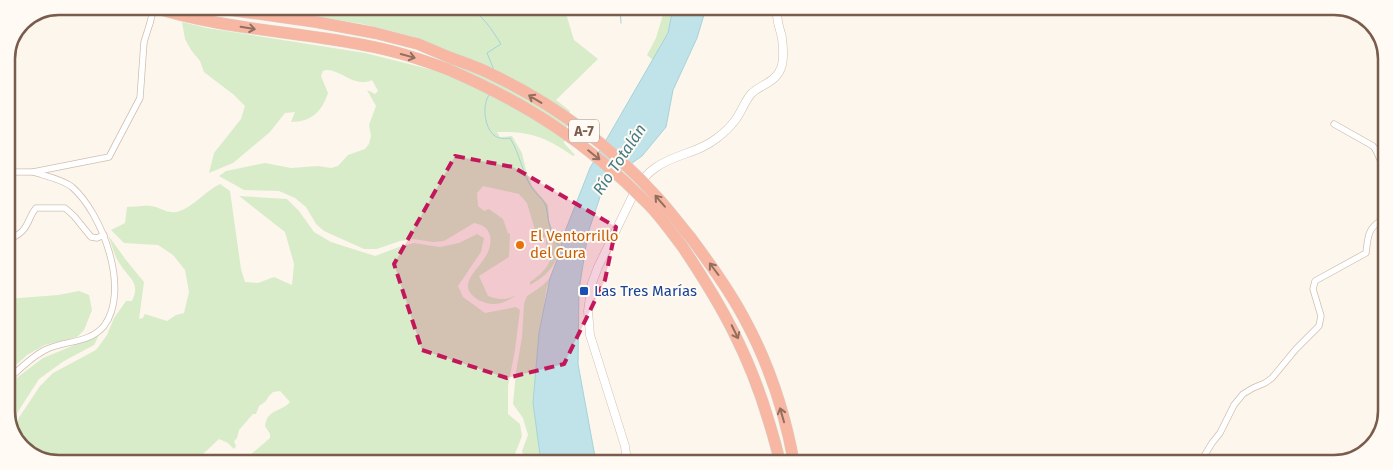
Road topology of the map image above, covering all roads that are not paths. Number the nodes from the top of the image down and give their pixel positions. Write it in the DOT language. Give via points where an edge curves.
graph roads {
  1 [pos="152,15"];
  2 [pos="186,15"];
  3 [pos="266,15"];
  4 [pos="776,15"];
  5 [pos="1334,124"];
  6 [pos="1378,154"];
  7 [pos="15,172"];
  8 [pos="33,172"];
  9 [pos="1378,223"];
  10 [pos="15,236"];
  11 [pos="104,236"];
  12 [pos="687,242"];
  13 [pos="15,374"];
  14 [pos="626,455"];
  15 [pos="778,455"];
  16 [pos="792,455"];
  17 [pos="1205,455"];
  1 -- 8 [label="street, bridge" via="142,51 140,98 109,157"];
  2 -- 12 [label="highway, A-7, one-way, bridge" via="373,46 414,57 488,87 572,137 616,173"];
  12 -- 3 [label="highway, A-7, one-way, bridge" via="657,197 623,164 582,129 493,75 418,44 375,33"];
  4 -- 14 [label="street" via="782,39 781,68 770,82 751,94 735,120 716,139 699,150 669,160 644,177 592,283 588,311 590,335"];
  5 -- 6 [label="street" via="1373,146"];
  7 -- 8 [label="street"];
  8 -- 11 [label="street" via="71,186 85,202"];
  9 -- 17 [label="street" via="1369,232 1366,252 1314,281 1320,326 1272,378 1243,394"];
  10 -- 11 [label="street" via="24,229 36,208 65,208 92,236"];
  11 -- 13 [label="street" via="115,285 114,299 104,325 83,339 44,350"];
  12 -- 15 [label="highway, A-7, one-way" via="750,365"];
  16 -- 12 [label="highway, A-7, one-way" via="777,396 745,318 725,285"];
}
